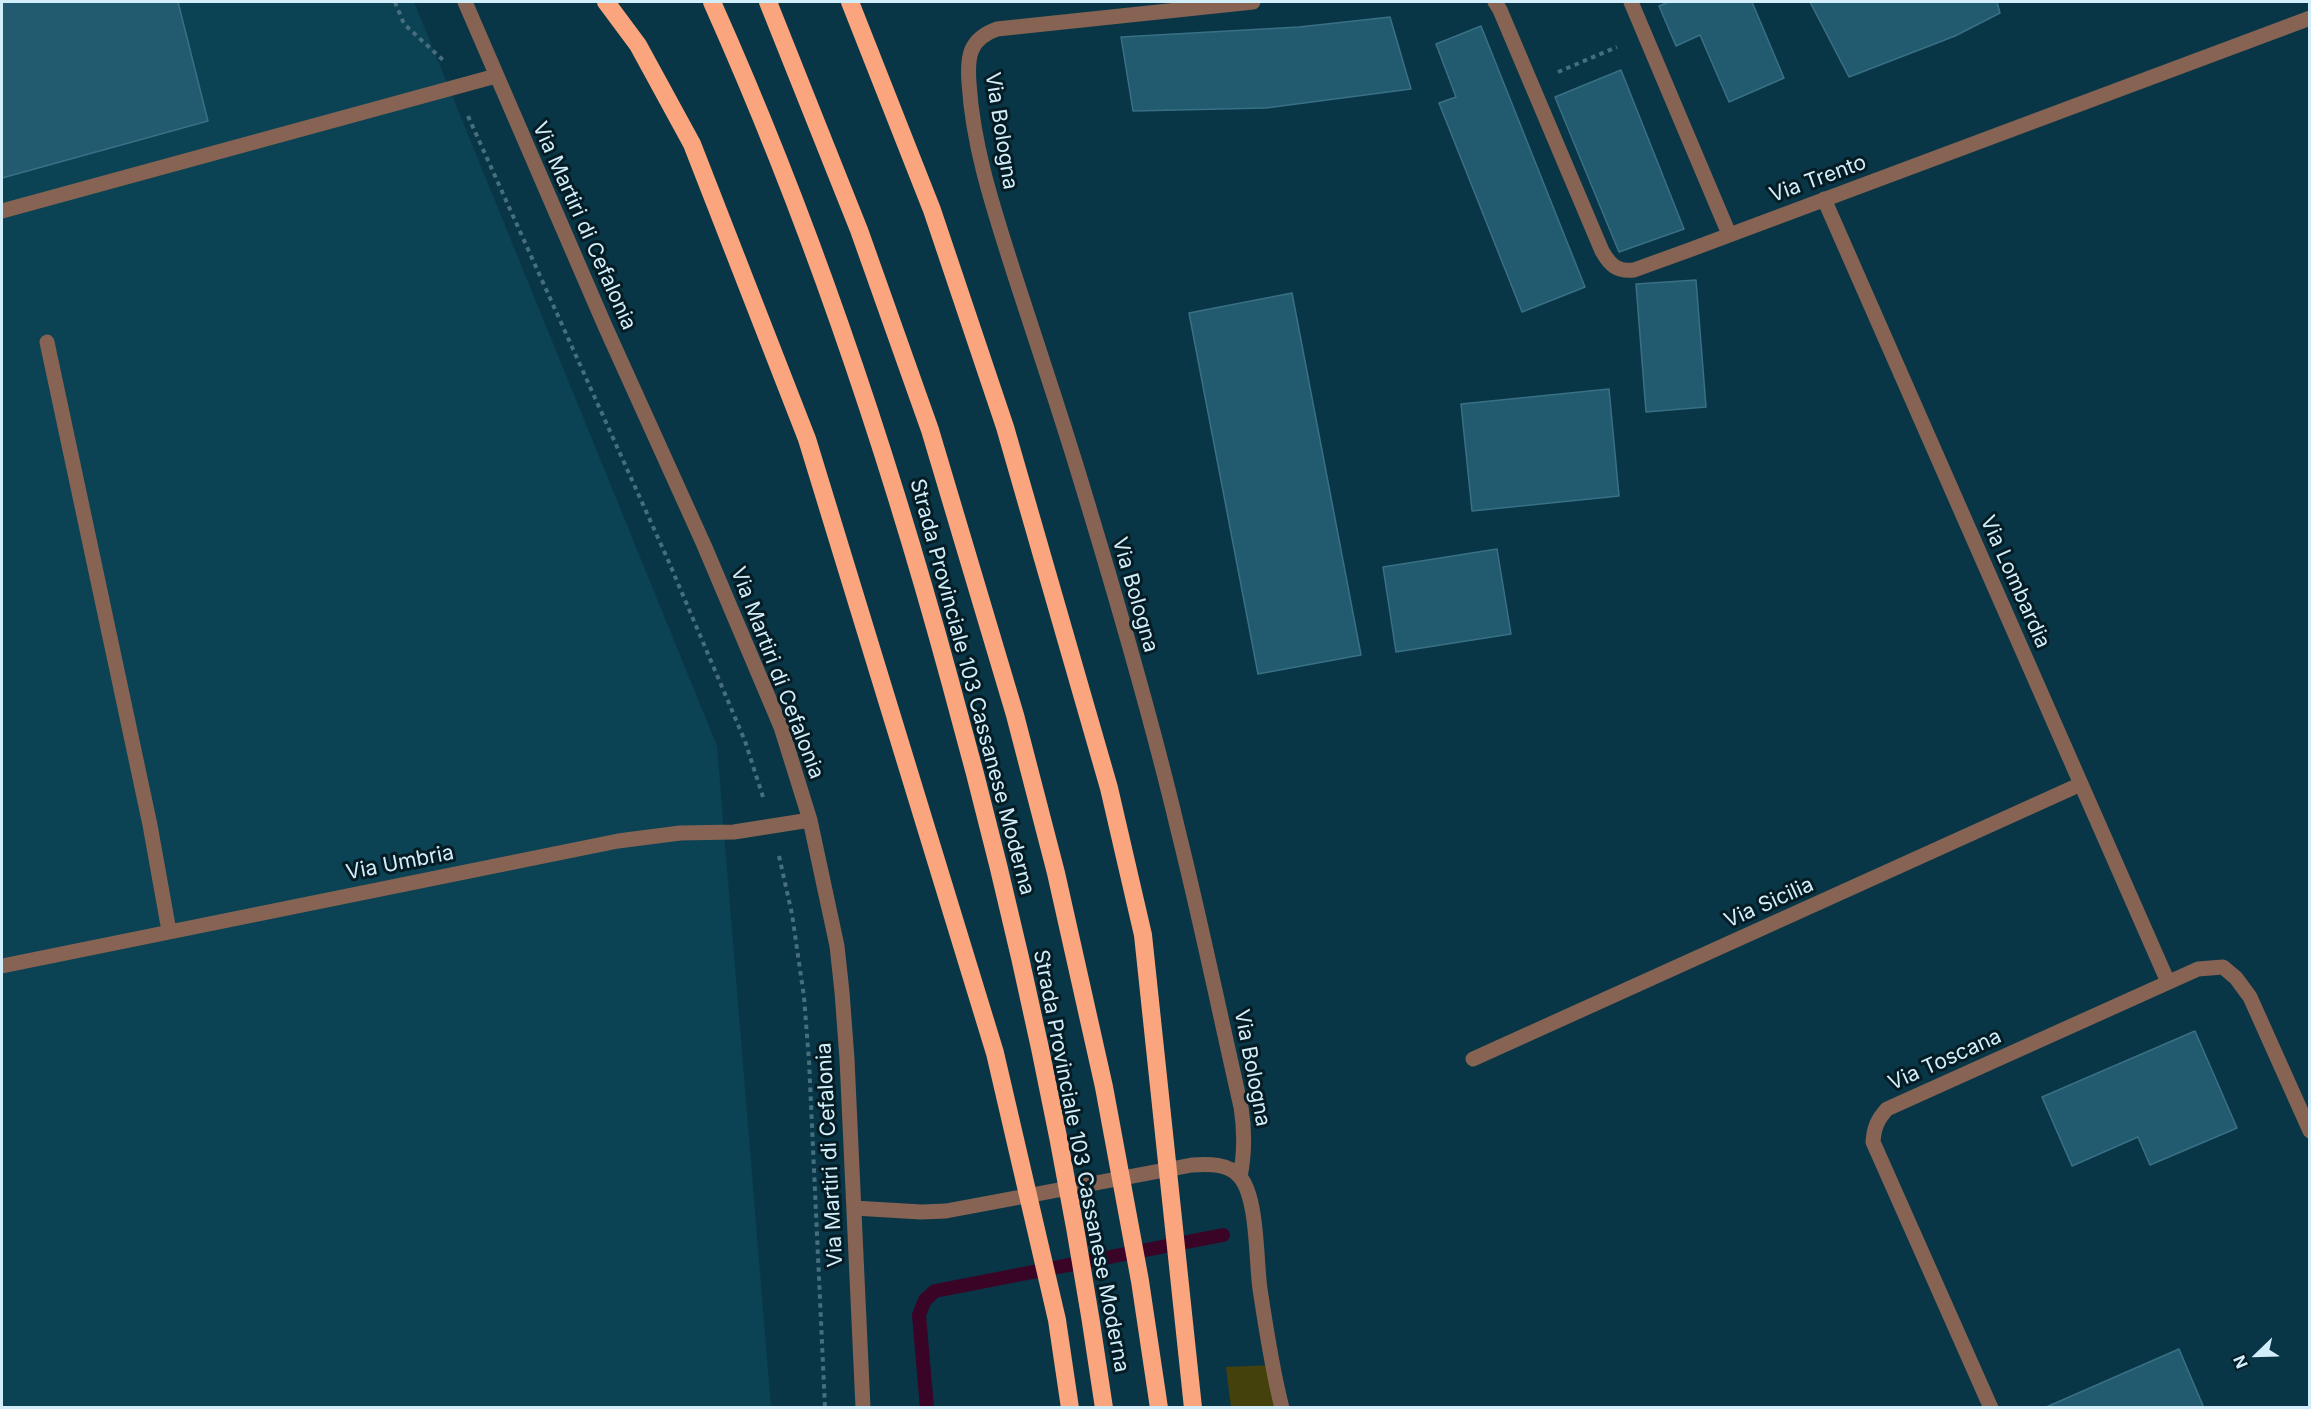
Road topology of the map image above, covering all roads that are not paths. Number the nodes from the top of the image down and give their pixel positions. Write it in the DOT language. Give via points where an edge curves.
graph roads {
  1 [pos="465,2"];
  2 [pos="606,2"];
  3 [pos="712,2"];
  4 [pos="768,2"];
  5 [pos="849,2"];
  6 [pos="1253,2"];
  7 [pos="1495,2"];
  8 [pos="1631,2"];
  9 [pos="2310,18"];
  10 [pos="496,76"];
  11 [pos="1824,199"];
  12 [pos="2,211"];
  13 [pos="1729,234"];
  14 [pos="46,342"];
  15 [pos="2081,784"];
  16 [pos="810,820"];
  17 [pos="169,931"];
  18 [pos="2,966"];
  19 [pos="2168,982"];
  20 [pos="1473,1059"];
  21 [pos="2310,1131"];
  22 [pos="1240,1177"];
  23 [pos="854,1208"];
  24 [pos="863,1407"];
  25 [pos="1070,1407"];
  26 [pos="1104,1407"];
  27 [pos="1159,1407"];
  28 [pos="1193,1407"];
  29 [pos="1282,1407"];
  30 [pos="1991,1407"];
  1 -- 10 [label="street, Via Martiri di Cefalonia"];
  2 -- 25 [label="highway" via="638,45 692,144 807,439 995,1053 1057,1320"];
  3 -- 26 [label="highway, Strada Provinciale 103 Cassanese Moderna" via="776,152 835,310 915,550 980,788 1020,955 1091,1318"];
  4 -- 27 [label="highway, Strada Provinciale 103 Cassanese Moderna" via="859,230 930,430 1015,715 1056,873 1104,1087"];
  5 -- 28 [label="highway" via="932,210 1005,427 1109,788 1143,934"];
  6 -- 22 [label="street, Via Bologna" via="997,29 976,41 969,62 976,133 989,195 1076,466 1179,832 1241,1107 1245,1152"];
  7 -- 13 [label="street, Via Trento" via="1608,262 1621,270 1634,270"];
  8 -- 13 [label="street"];
  9 -- 11 [label="street, Via Trento"];
  10 -- 12 [label="street"];
  10 -- 16 [label="street, Via Martiri di Cefalonia" via="704,544 781,728"];
  11 -- 13 [label="street, Via Trento"];
  11 -- 15 [label="street, Via Lombardia"];
  14 -- 17 [label="street" via="150,825"];
  15 -- 19 [label="street, Via Lombardia"];
  15 -- 20 [label="street, Via Sicilia"];
  16 -- 17 [label="street, Via Umbria" via="734,832 680,833 618,841"];
  16 -- 23 [label="street, Via Martiri di Cefalonia" via="837,946"];
  17 -- 18 [label="street, Via Umbria"];
  19 -- 21 [label="street, Via Toscana" via="2198,969 2223,967 2236,978 2250,997"];
  19 -- 30 [label="street, Via Toscana" via="1901,1102 1878,1119 1872,1142"];
  22 -- 23 [label="street" via="1226,1167 1210,1163 946,1211"];
  22 -- 29 [label="street, Via Bologna" via="1252,1212 1260,1287"];
  23 -- 24 [label="street, Via Martiri di Cefalonia"];
}
